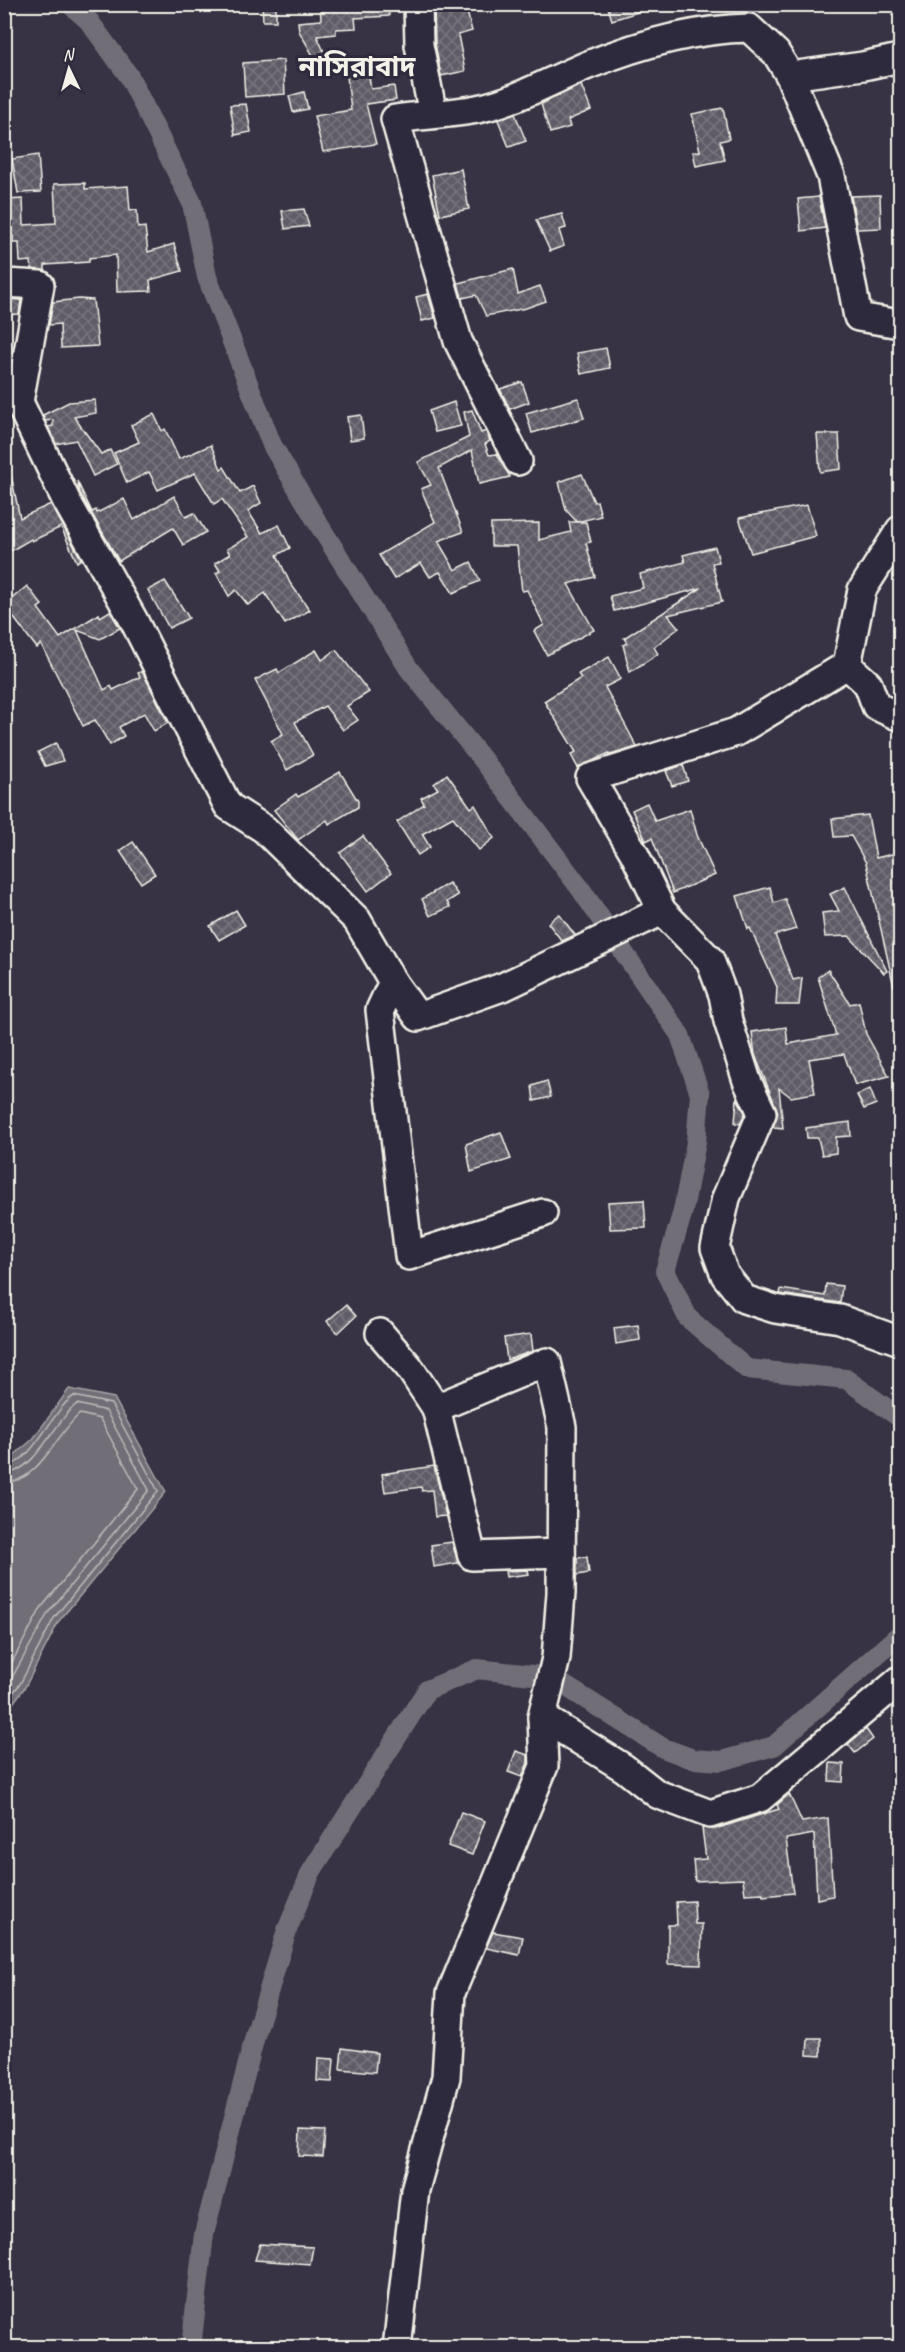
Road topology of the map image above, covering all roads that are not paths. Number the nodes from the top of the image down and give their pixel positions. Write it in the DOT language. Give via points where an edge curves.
graph roads {
  1 [pos="418,4"];
  2 [pos="900,58"];
  3 [pos="790,76"];
  4 [pos="433,114"];
  5 [pos="4,283"];
  6 [pos="900,324"];
  7 [pos="518,461"];
  8 [pos="900,530"];
  9 [pos="847,665"];
  10 [pos="900,717"];
  11 [pos="662,911"];
  12 [pos="393,982"];
  13 [pos="543,1213"];
  14 [pos="380,1333"];
  15 [pos="900,1341"];
  16 [pos="436,1408"];
  17 [pos="561,1553"];
  18 [pos="900,1680"];
  19 [pos="542,1717"];
  20 [pos="397,2348"];
  1 -- 4 [label="street" via="419,45"];
  2 -- 3 [label="street"];
  3 -- 4 [label="street" via="776,53 749,28 713,29 666,39 588,65 549,84 478,109"];
  3 -- 6 [label="street" via="831,176 858,317"];
  4 -- 7 [label="street" via="395,119 458,341"];
  5 -- 12 [label="street" via="40,285 19,402 66,500 133,619 228,806 264,829 357,920"];
  8 -- 9 [label="street" via="862,590"];
  9 -- 10 [label="street" via="868,684 876,706"];
  9 -- 11 [label="street" via="736,732 590,778"];
  11 -- 12 [label="street" via="505,986 418,1017"];
  11 -- 15 [label="street" via="710,960 747,1081 762,1113 726,1197 715,1248 725,1275 744,1299 775,1309 840,1319"];
  12 -- 13 [label="street" via="380,1010 409,1256"];
  14 -- 16 [label="street"];
  16 -- 17 [label="street" via="472,1556"];
  16 -- 17 [label="street" via="547,1362 562,1427"];
  17 -- 19 [label="street" via="556,1658"];
  18 -- 19 [label="street" via="760,1798 710,1814 657,1794 624,1768"];
  19 -- 20 [label="street" via="544,1766 451,1993 446,2077 415,2190"];
}
